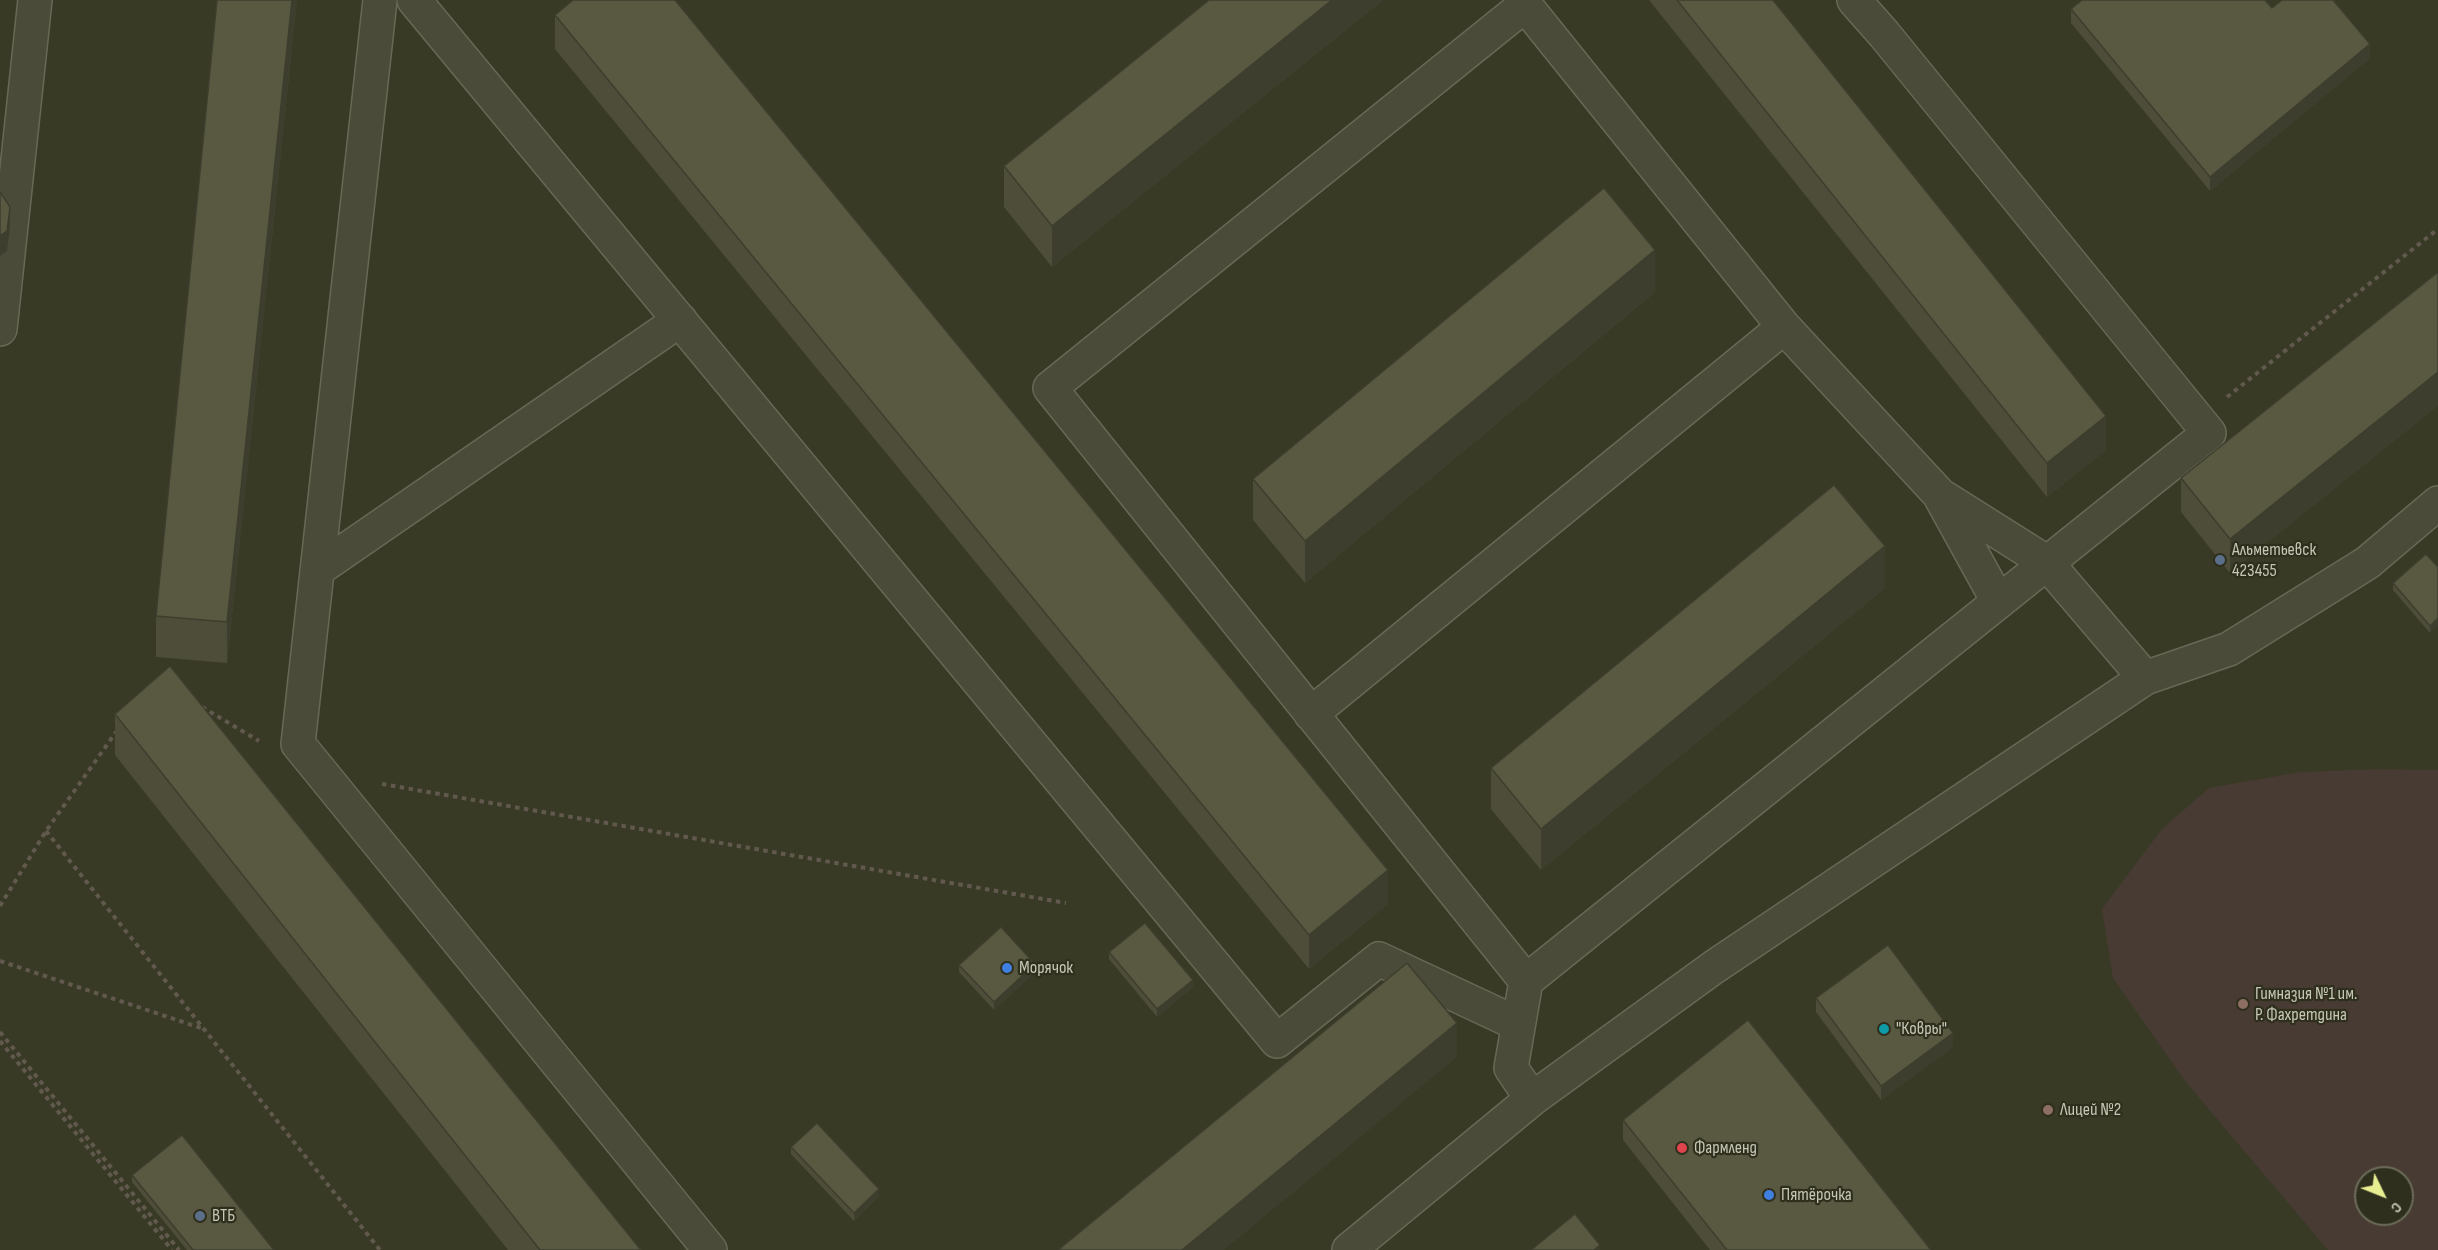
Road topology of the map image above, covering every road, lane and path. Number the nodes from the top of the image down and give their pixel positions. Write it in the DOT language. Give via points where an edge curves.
graph roads {
  1 [pos="35,0"];
  2 [pos="380,0"];
  3 [pos="414,0"];
  4 [pos="1854,0"];
  5 [pos="1523,3"];
  6 [pos="2438,229"];
  7 [pos="680,321"];
  8 [pos="1784,327"];
  9 [pos="0,329"];
  10 [pos="2198,420"];
  11 [pos="1939,494"];
  12 [pos="2438,503"];
  13 [pos="2046,562"];
  14 [pos="317,570"];
  15 [pos="1998,601"];
  16 [pos="2145,678"];
  17 [pos="192,701"];
  18 [pos="1311,714"];
  19 [pos="120,726"];
  20 [pos="260,741"];
  21 [pos="327,780"];
  22 [pos="46,831"];
  23 [pos="1066,903"];
  24 [pos="0,906"];
  25 [pos="0,961"];
  26 [pos="1526,981"];
  27 [pos="1518,1024"];
  28 [pos="205,1029"];
  29 [pos="0,1032"];
  30 [pos="0,1041"];
  31 [pos="1532,1099"];
  32 [pos="172,1250"];
  33 [pos="179,1250"];
  34 [pos="380,1250"];
  35 [pos="710,1250"];
  36 [pos="1349,1250"];
  1 -- 9 [label="lane"];
  2 -- 14 [label="lane"];
  3 -- 7 [label="lane"];
  4 -- 10 [label="lane"];
  5 -- 8 [label="lane"];
  5 -- 18 [label="lane" via="1050,388"];
  6 -- 10 [label="path"];
  7 -- 14 [label="lane"];
  7 -- 27 [label="lane" via="1277,1041 1379,959"];
  8 -- 11 [label="lane"];
  8 -- 18 [label="lane"];
  10 -- 13 [label="lane" via="2209,433"];
  11 -- 13 [label="lane"];
  11 -- 15 [label="lane"];
  12 -- 16 [label="lane" via="2367,563 2229,649"];
  13 -- 15 [label="lane"];
  13 -- 16 [label="lane"];
  14 -- 21 [label="lane" via="298,744"];
  15 -- 26 [label="lane"];
  16 -- 31 [label="lane" via="1714,967"];
  17 -- 20 [label="path"];
  18 -- 26 [label="lane"];
  19 -- 22 [label="path"];
  21 -- 23 [label="path" via="361,780"];
  21 -- 35 [label="lane"];
  22 -- 24 [label="path"];
  22 -- 28 [label="path"];
  25 -- 28 [label="path"];
  26 -- 27 [label="lane"];
  27 -- 31 [label="lane" via="1511,1068"];
  28 -- 34 [label="path"];
  29 -- 33 [label="path"];
  30 -- 32 [label="path"];
  31 -- 36 [label="lane"];
}
